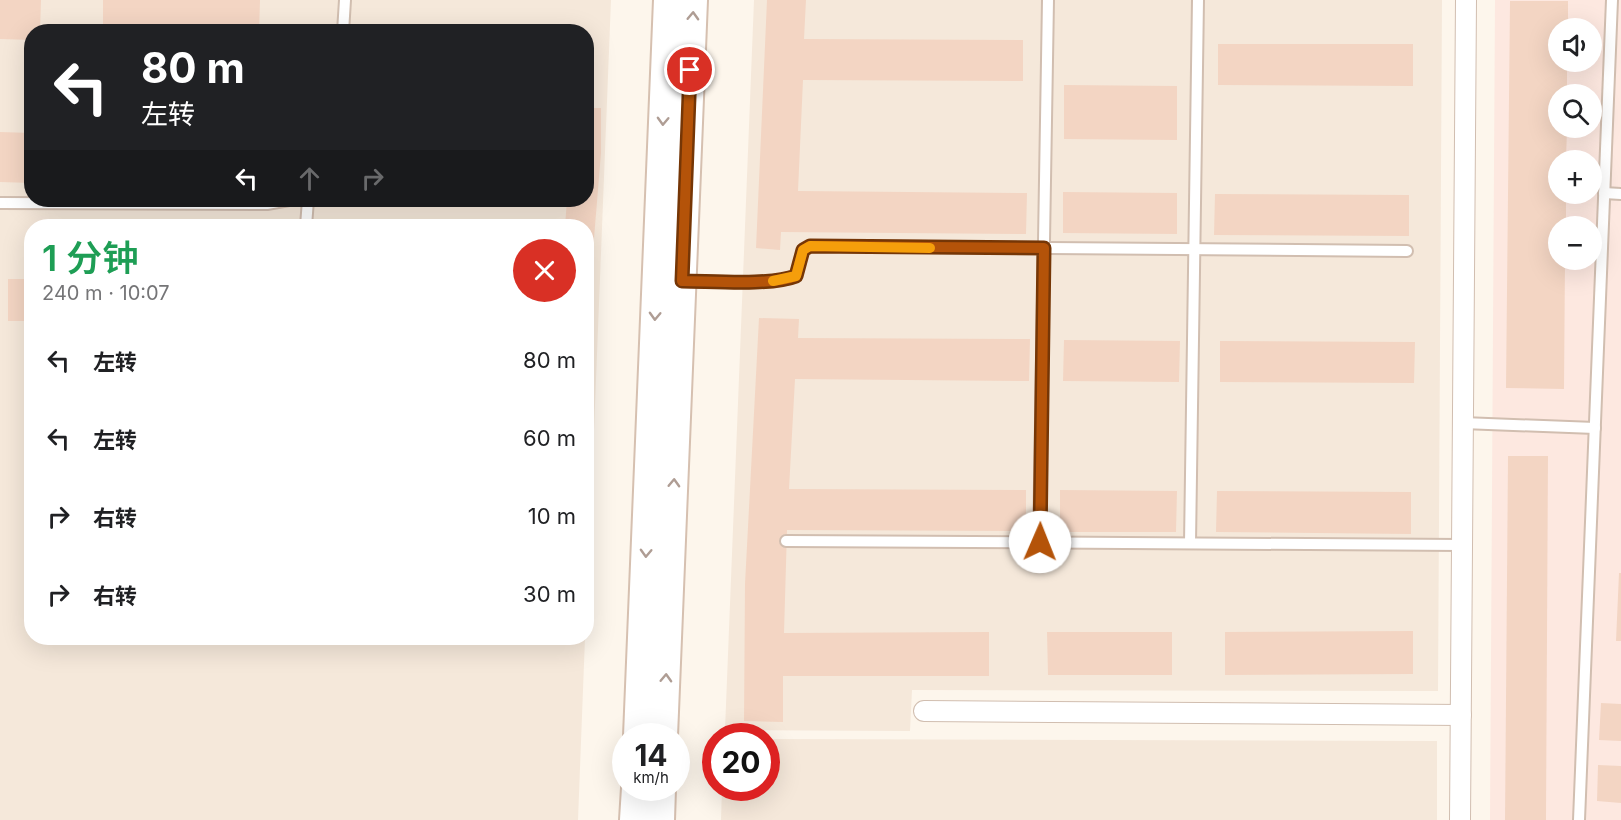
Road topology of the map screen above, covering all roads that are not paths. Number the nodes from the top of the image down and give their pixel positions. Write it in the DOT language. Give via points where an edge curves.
graph roads {
  1 [pos="345,0"];
  2 [pos="668,0"];
  3 [pos="693,0"];
  4 [pos="1048,0"];
  5 [pos="1198,0"];
  6 [pos="1466,0"];
  7 [pos="1612,0"];
  8 [pos="344,24"];
  9 [pos="1604,193"];
  10 [pos="1621,194"];
  11 [pos="0,203"];
  12 [pos="24,203"];
  13 [pos="1044,248"];
  14 [pos="1194,249"];
  15 [pos="1407,251"];
  16 [pos="682,281"];
  17 [pos="1463,423"];
  18 [pos="1595,428"];
  19 [pos="786,541"];
  20 [pos="1040,542"];
  21 [pos="1190,543"];
  22 [pos="1462,545"];
  23 [pos="924,711"];
  24 [pos="1461,715"];
  25 [pos="639,723"];
  26 [pos="664,723"];
  27 [pos="635,801"];
  28 [pos="661,801"];
  29 [pos="634,820"];
  30 [pos="660,820"];
  31 [pos="1460,820"];
  32 [pos="1579,820"];
  1 -- 8 [label="lane"];
  2 -- 25 [label="street, one-way"];
  16 -- 3 [label="street, one-way"];
  4 -- 13 [label="lane"];
  5 -- 14 [label="lane"];
  6 -- 17 [label="street"];
  7 -- 9 [label="lane"];
  9 -- 10 [label="lane"];
  9 -- 18 [label="lane"];
  11 -- 12 [label="lane"];
  13 -- 14 [label="lane"];
  13 -- 16 [label="lane" via="810,246 803,250 796,276 788,279"];
  13 -- 20 [label="lane"];
  14 -- 15 [label="lane"];
  14 -- 21 [label="lane"];
  26 -- 16 [label="street, one-way"];
  17 -- 18 [label="lane"];
  17 -- 22 [label="street"];
  18 -- 32 [label="lane"];
  19 -- 20 [label="lane"];
  20 -- 21 [label="lane"];
  21 -- 22 [label="lane"];
  22 -- 24 [label="street"];
  23 -- 24 [label="street"];
  24 -- 31 [label="street"];
  27 -- 29 [label="street"];
  28 -- 30 [label="street"];
}
